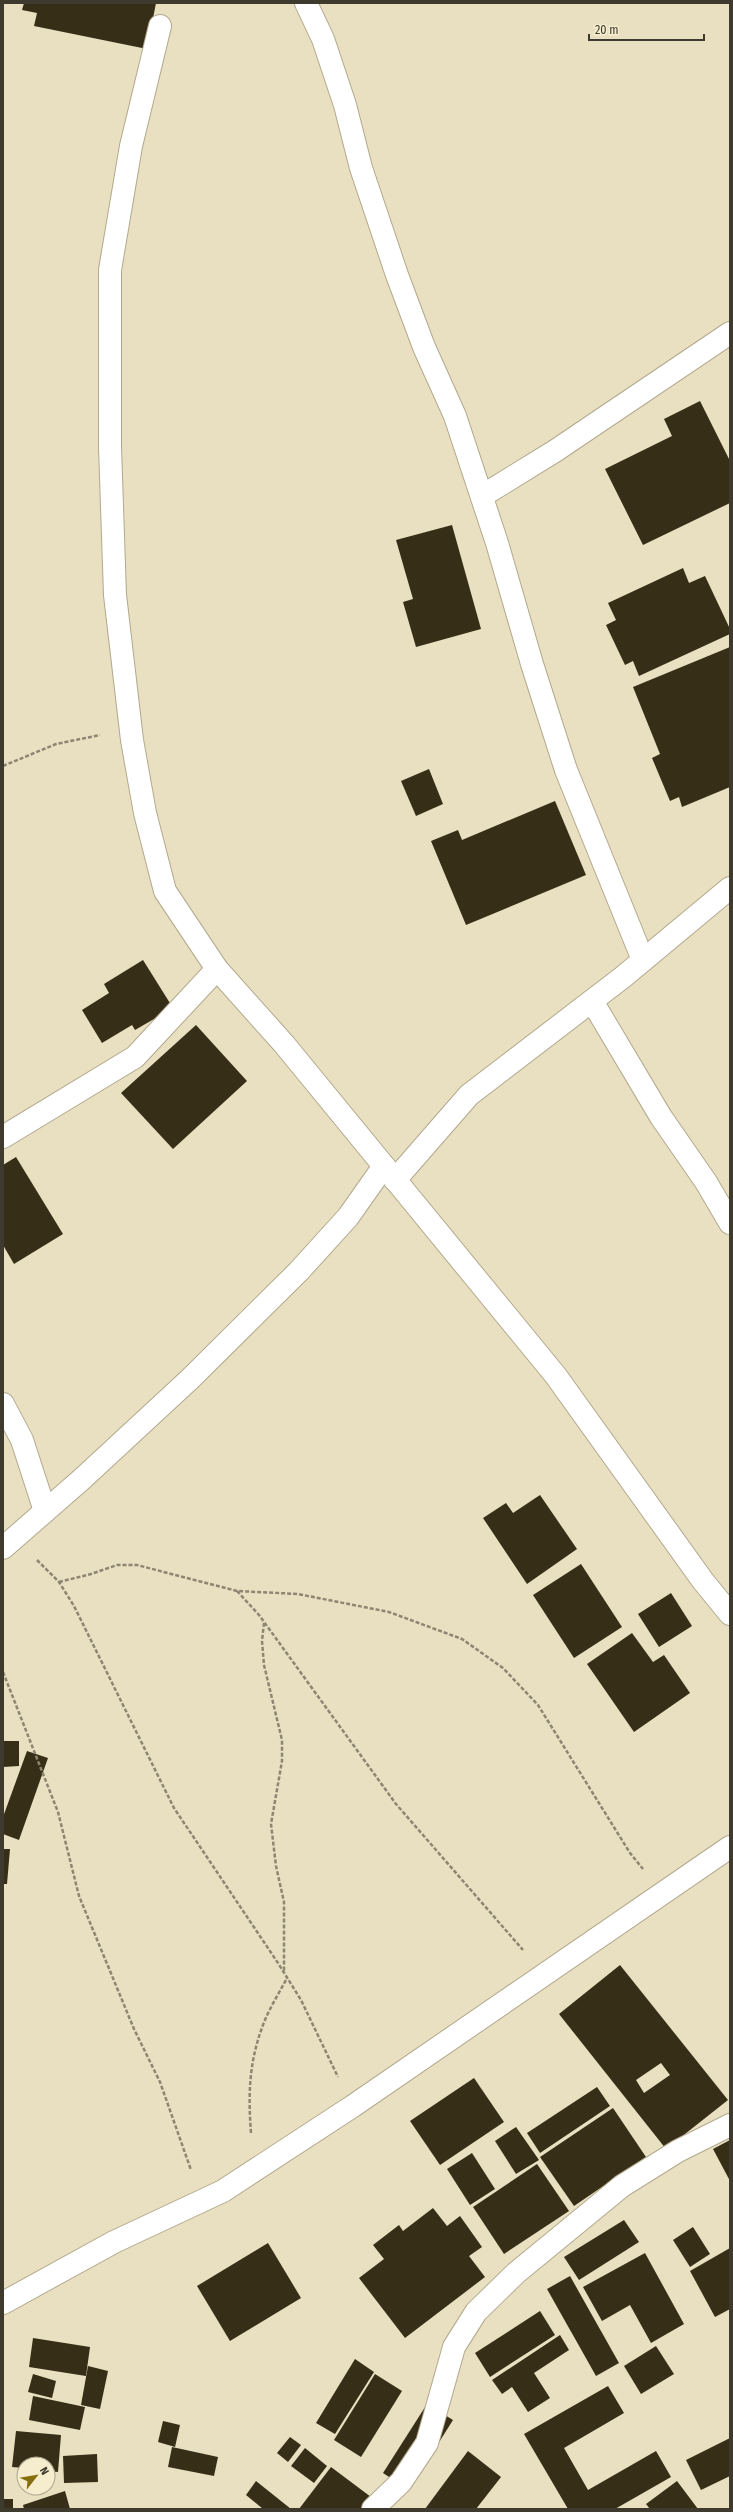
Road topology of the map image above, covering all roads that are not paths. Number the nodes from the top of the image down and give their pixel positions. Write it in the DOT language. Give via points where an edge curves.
graph roads {
  1 [pos="306,3"];
  2 [pos="160,26"];
  3 [pos="730,333"];
  4 [pos="482,496"];
  5 [pos="730,888"];
  6 [pos="644,960"];
  7 [pos="217,969"];
  8 [pos="592,1000"];
  9 [pos="3,1137"];
  10 [pos="390,1173"];
  11 [pos="730,1223"];
  12 [pos="3,1404"];
  13 [pos="45,1511"];
  14 [pos="4,1546"];
  15 [pos="730,1614"];
  16 [pos="730,1847"];
  17 [pos="730,2125"];
  18 [pos="3,2303"];
  19 [pos="372,2509"];
  1 -- 4 [label="street" via="325,47 345,105 361,168 397,274 424,347 455,416"];
  2 -- 7 [label="street" via="131,146 110,270 110,447 115,595 132,740 145,813 165,891"];
  3 -- 4 [label="street" via="555,451"];
  4 -- 6 [label="street" via="566,770"];
  5 -- 6 [label="street"];
  6 -- 8 [label="street"];
  7 -- 9 [label="street" via="135,1057"];
  7 -- 10 [label="street" via="284,1044"];
  8 -- 10 [label="street" via="469,1095"];
  8 -- 11 [label="street" via="661,1117 706,1182"];
  10 -- 13 [label="street" via="299,1271 184,1384"];
  10 -- 15 [label="street" via="556,1376 703,1581"];
  12 -- 13 [label="street" via="22,1440"];
  13 -- 14 [label="street"];
  16 -- 18 [label="street" via="353,2106 223,2191 114,2242"];
  17 -- 19 [label="street" via="678,2151 622,2186 516,2273 476,2312 454,2347 427,2443 401,2482"];
}
